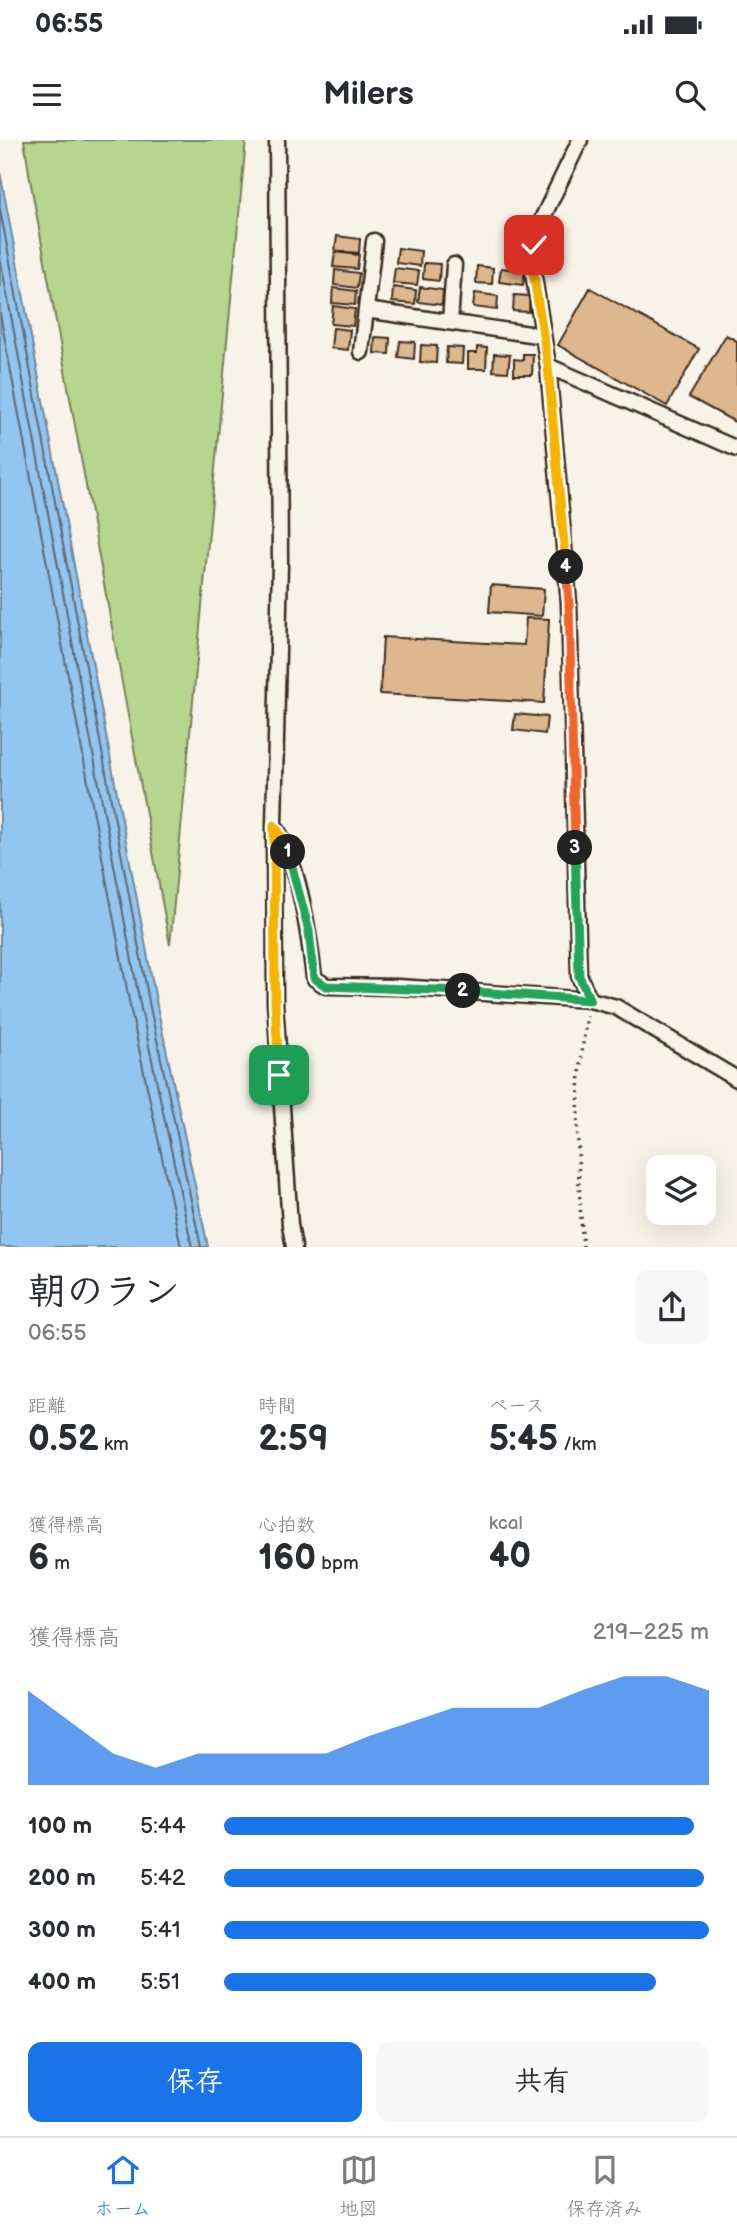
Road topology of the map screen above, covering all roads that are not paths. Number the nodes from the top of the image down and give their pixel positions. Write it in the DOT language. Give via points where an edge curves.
graph roads {
  1 [pos="277,140"];
  2 [pos="580,140"];
  3 [pos="374,241"];
  4 [pos="454,265"];
  5 [pos="366,310"];
  6 [pos="450,322"];
  7 [pos="543,336"];
  8 [pos="361,352"];
  9 [pos="548,366"];
  10 [pos="737,449"];
  11 [pos="274,825"];
  12 [pos="590,1000"];
  13 [pos="737,1079"];
  14 [pos="294,1247"];
  1 -- 11 [label="street" via="280,563"];
  2 -- 7 [label="street" via="534,245 533,271"];
  3 -- 5 [label="street"];
  4 -- 6 [label="street"];
  5 -- 6 [label="street"];
  5 -- 8 [label="street"];
  6 -- 7 [label="street"];
  7 -- 9 [label="street"];
  9 -- 10 [label="street"];
  9 -- 12 [label="street" via="569,603 579,976"];
  11 -- 12 [label="street" via="285,841 305,918 314,978 326,986"];
  11 -- 14 [label="street" via="275,1015"];
  12 -- 13 [label="street" via="616,1007"];
}
